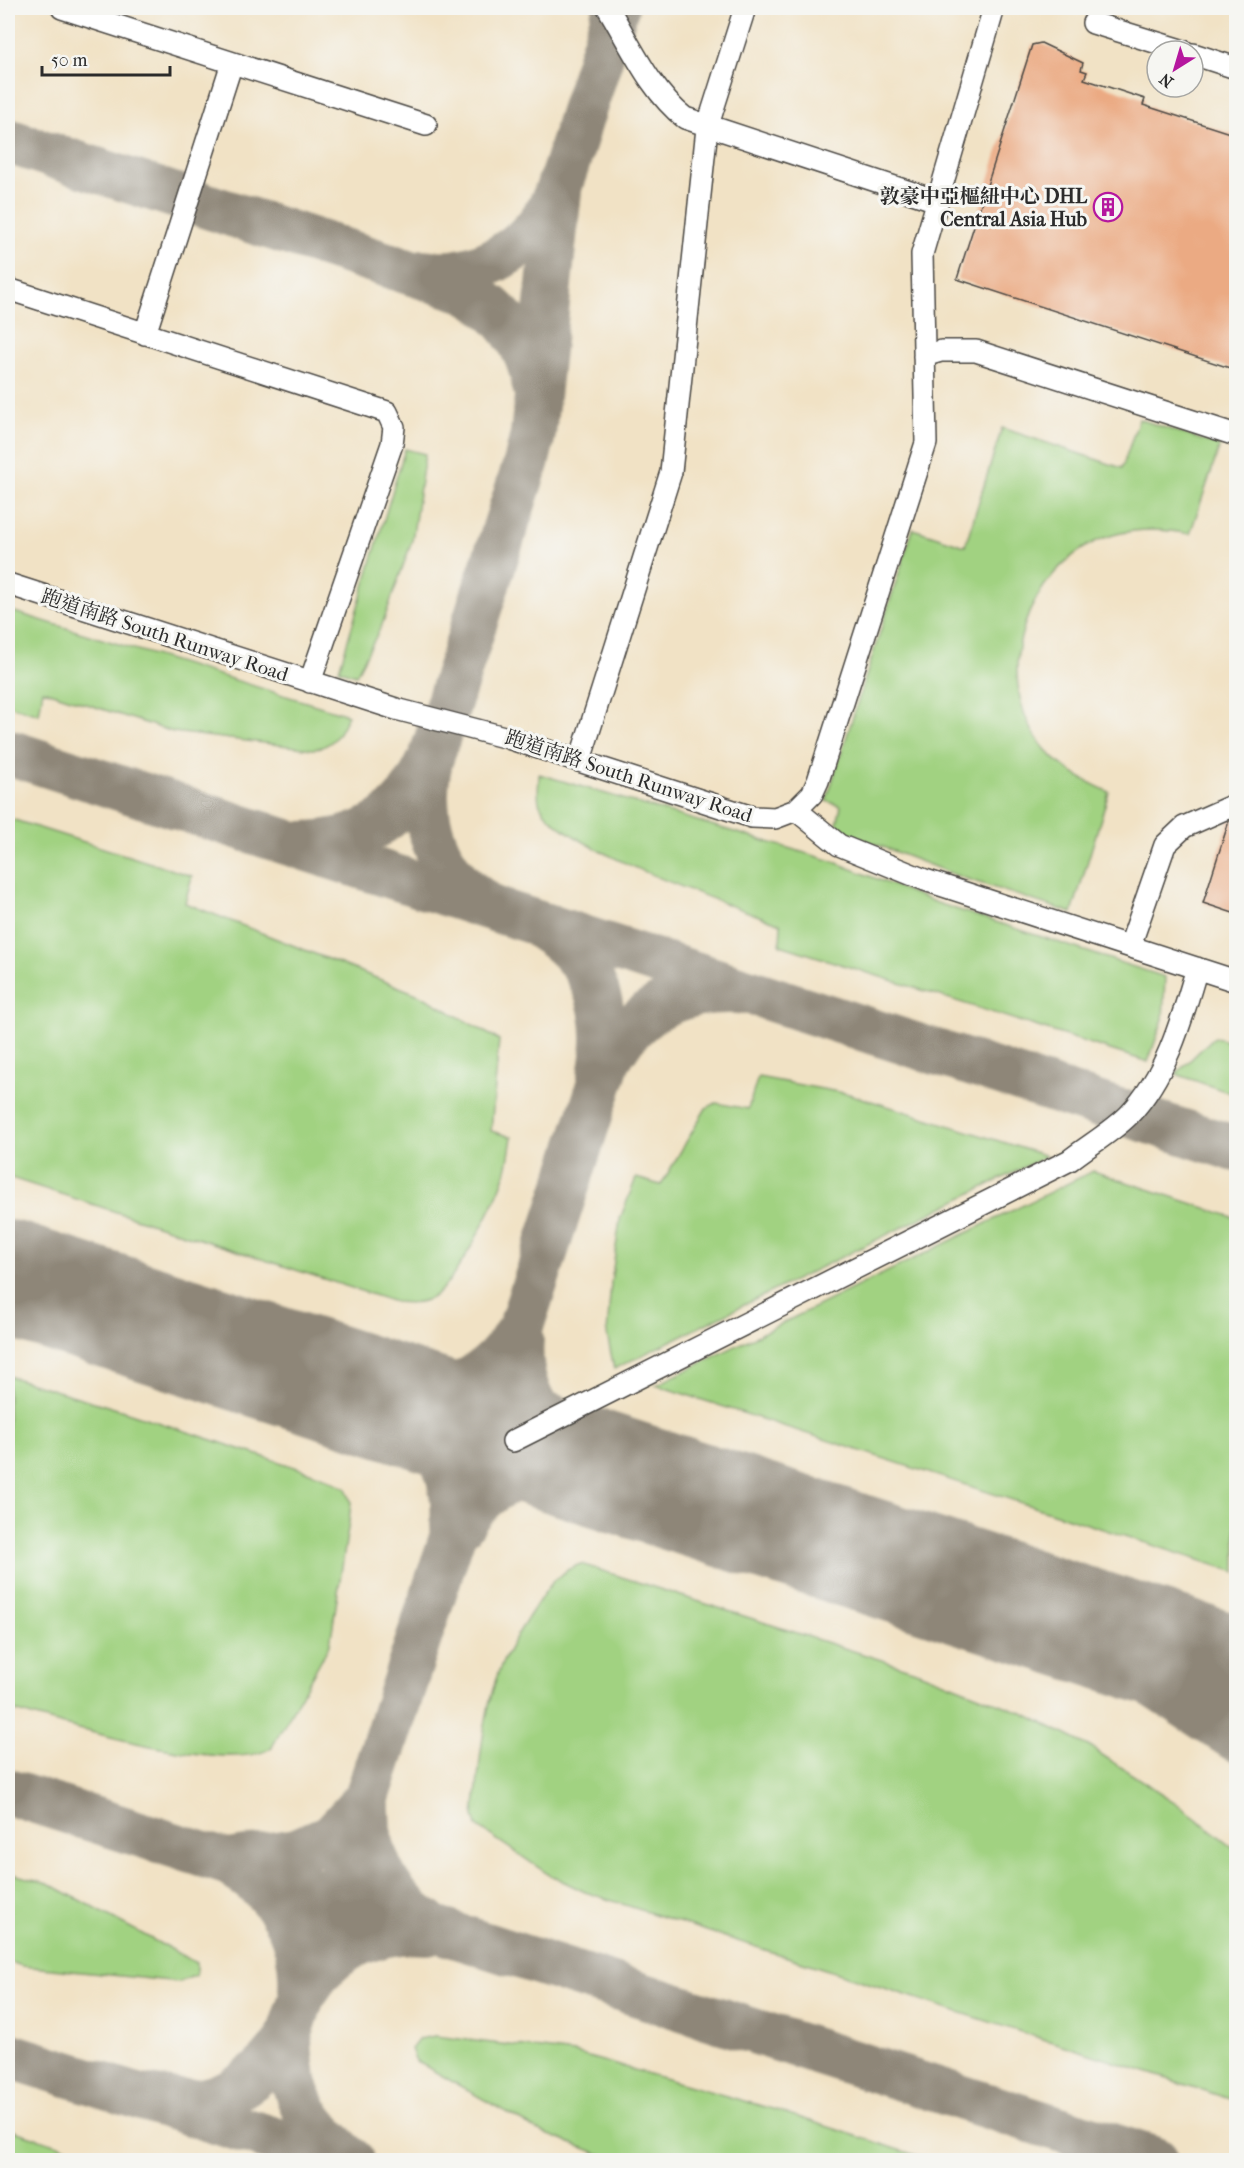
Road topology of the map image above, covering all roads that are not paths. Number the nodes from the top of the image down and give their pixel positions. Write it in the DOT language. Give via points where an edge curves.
graph roads {
  1 [pos="62,8"];
  2 [pos="608,8"];
  3 [pos="745,8"];
  4 [pos="994,8"];
  5 [pos="1093,23"];
  6 [pos="1145,39"];
  7 [pos="1205,58"];
  8 [pos="232,63"];
  9 [pos="1236,68"];
  10 [pos="426,125"];
  11 [pos="707,128"];
  12 [pos="937,201"];
  13 [pos="8,289"];
  14 [pos="145,333"];
  15 [pos="924,356"];
  16 [pos="1236,435"];
  17 [pos="8,584"];
  18 [pos="310,682"];
  19 [pos="580,760"];
  20 [pos="1236,804"];
  21 [pos="796,810"];
  22 [pos="1130,946"];
  23 [pos="1197,968"];
  24 [pos="1236,981"];
  25 [pos="513,1441"];
  1 -- 8 [label="lane"];
  2 -- 11 [label="lane" via="671,108"];
  3 -- 11 [label="lane"];
  4 -- 12 [label="lane"];
  5 -- 6 [label="lane"];
  7 -- 9 [label="lane"];
  8 -- 10 [label="lane"];
  8 -- 14 [label="lane"];
  11 -- 12 [label="lane"];
  11 -- 19 [label="lane" via="671,472"];
  12 -- 15 [label="lane" via="922,254"];
  13 -- 14 [label="lane"];
  14 -- 18 [label="lane" via="387,412 394,427 392,444"];
  15 -- 16 [label="lane" via="941,351 976,351"];
  15 -- 21 [label="lane" via="926,443 818,781 812,794"];
  17 -- 18 [label="lane, 跑道南路 South Runway Road"];
  18 -- 19 [label="lane, 跑道南路 South Runway Road" via="396,710 483,730"];
  19 -- 21 [label="lane, 跑道南路 South Runway Road" via="752,818 775,818"];
  20 -- 22 [label="lane" via="1184,826 1165,845"];
  21 -- 22 [label="lane" via="839,845 956,891"];
  22 -- 23 [label="lane"];
  23 -- 24 [label="lane"];
  23 -- 25 [label="lane" via="1161,1070 1129,1115 1070,1160"];
}
